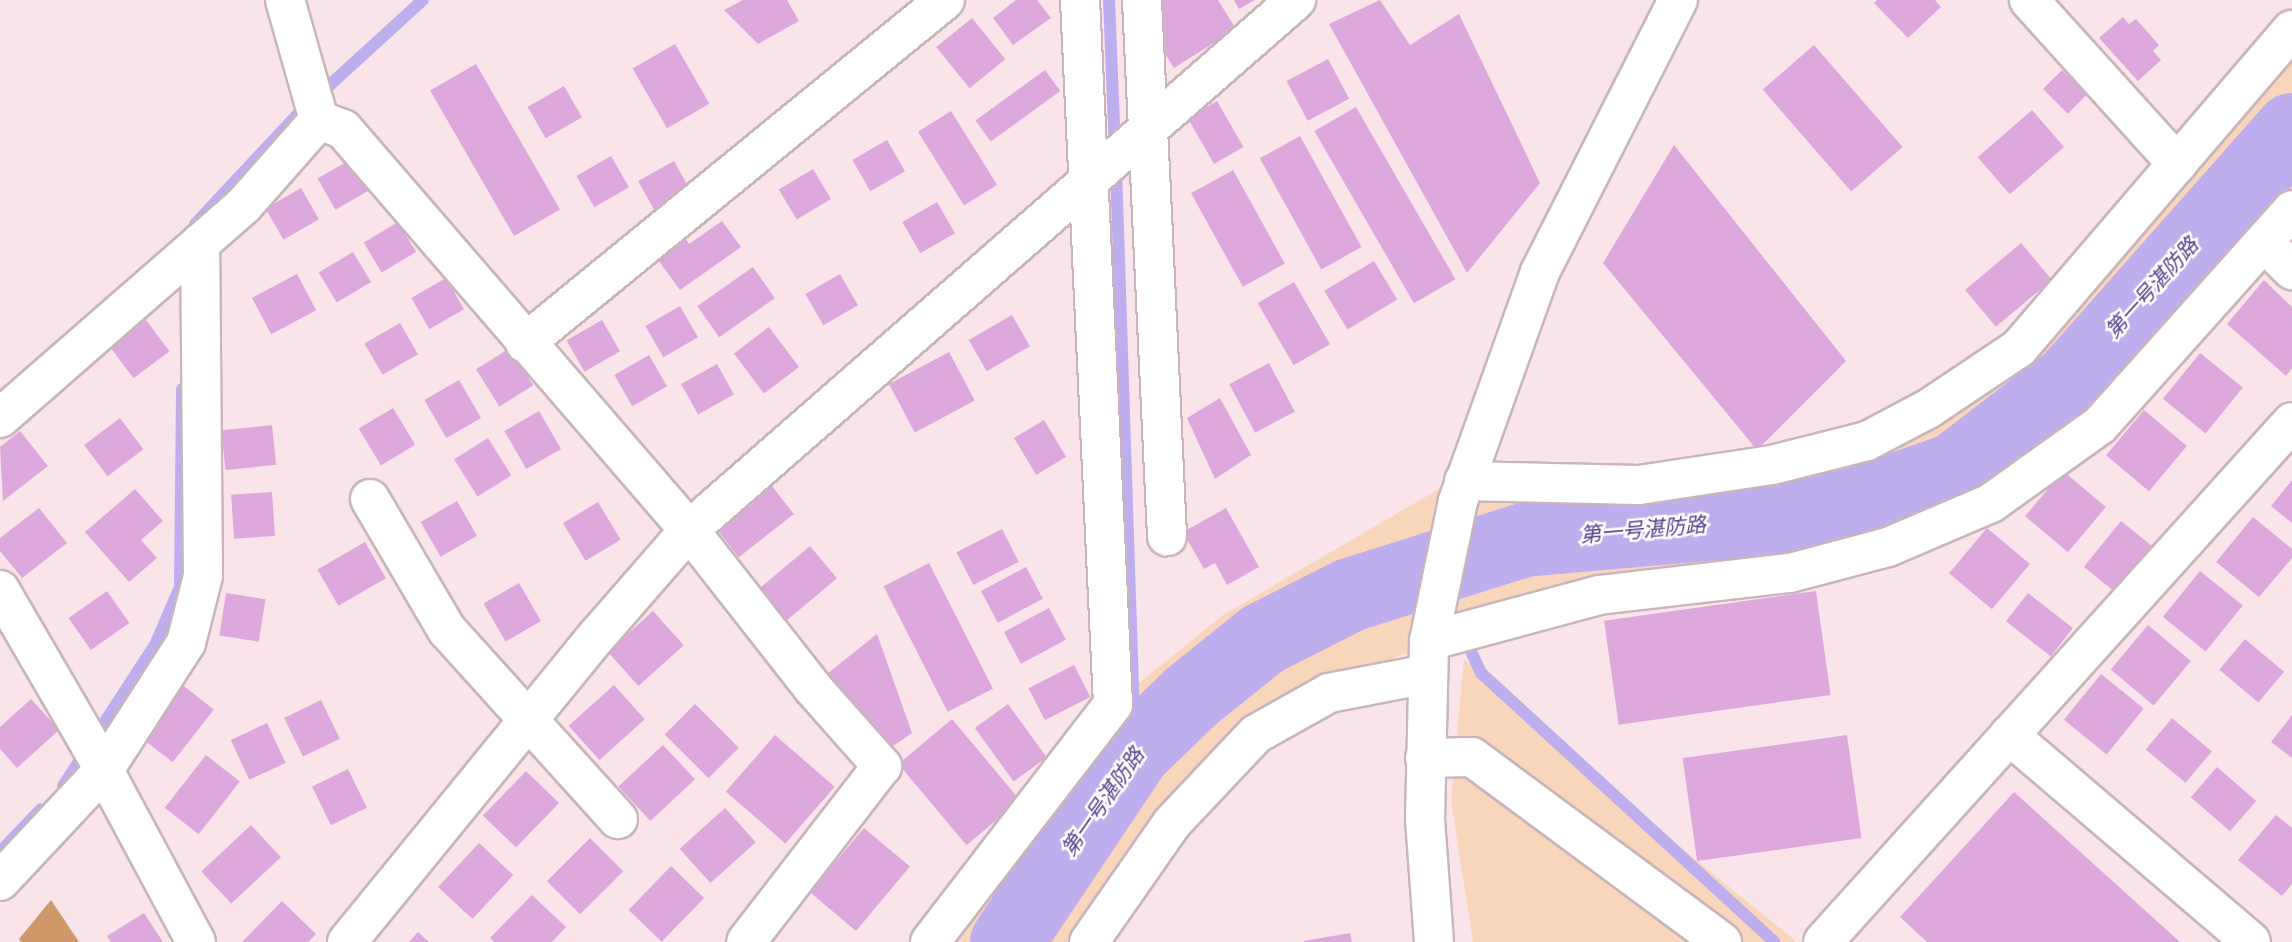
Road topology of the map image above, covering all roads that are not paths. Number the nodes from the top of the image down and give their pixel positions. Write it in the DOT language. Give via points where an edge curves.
graph roads {
  1 [pos="285,0"];
  2 [pos="945,0"];
  3 [pos="1080,0"];
  4 [pos="1142,0"];
  5 [pos="1296,0"];
  6 [pos="1678,0"];
  7 [pos="2029,0"];
  8 [pos="2292,30"];
  9 [pos="319,120"];
  10 [pos="1143,132"];
  11 [pos="2177,164"];
  12 [pos="1090,183"];
  13 [pos="2292,210"];
  14 [pos="2264,242"];
  15 [pos="200,243"];
  16 [pos="2292,270"];
  17 [pos="524,343"];
  18 [pos="0,418"];
  19 [pos="2292,422"];
  20 [pos="1461,491"];
  21 [pos="370,499"];
  22 [pos="690,530"];
  23 [pos="1167,536"];
  24 [pos="0,590"];
  25 [pos="1428,657"];
  26 [pos="526,722"];
  27 [pos="2009,735"];
  28 [pos="1425,758"];
  29 [pos="104,770"];
  30 [pos="618,819"];
  31 [pos="0,881"];
  32 [pos="196,942"];
  33 [pos="347,942"];
  34 [pos="746,942"];
  35 [pos="930,942"];
  36 [pos="1089,942"];
  37 [pos="1434,942"];
  38 [pos="1722,942"];
  39 [pos="1823,942"];
  40 [pos="2251,942"];
  1 -- 9 [label="street"];
  2 -- 17 [label="street"];
  3 -- 12 [label="street"];
  4 -- 10 [label="street"];
  5 -- 10 [label="street"];
  6 -- 20 [label="street" via="1540,272"];
  7 -- 11 [label="street"];
  8 -- 11 [label="street"];
  9 -- 15 [label="street" via="244,205"];
  9 -- 17 [label="street" via="343,129"];
  10 -- 12 [label="street"];
  10 -- 23 [label="street"];
  11 -- 20 [label="street" via="2020,348 1928,410 1867,441 1772,465 1639,485"];
  12 -- 22 [label="street"];
  12 -- 35 [label="street" via="1113,704"];
  13 -- 14 [label="street"];
  14 -- 16 [label="street"];
  14 -- 25 [label="street" via="2100,425 1990,503 1888,547 1790,573 1599,595"];
  15 -- 18 [label="street"];
  15 -- 29 [label="street" via="202,576 186,643"];
  17 -- 22 [label="street"];
  19 -- 27 [label="street"];
  20 -- 25 [label="street"];
  21 -- 26 [label="street" via="447,630"];
  22 -- 26 [label="street"];
  22 -- 34 [label="street" via="812,687 882,766"];
  24 -- 29 [label="street"];
  25 -- 28 [label="street"];
  25 -- 36 [label="street" via="1329,693 1256,734 1172,823"];
  26 -- 30 [label="street"];
  26 -- 33 [label="street"];
  27 -- 39 [label="street"];
  27 -- 40 [label="street"];
  28 -- 37 [label="street"];
  28 -- 38 [label="street" via="1472,757"];
  29 -- 31 [label="street"];
  29 -- 32 [label="street"];
}
